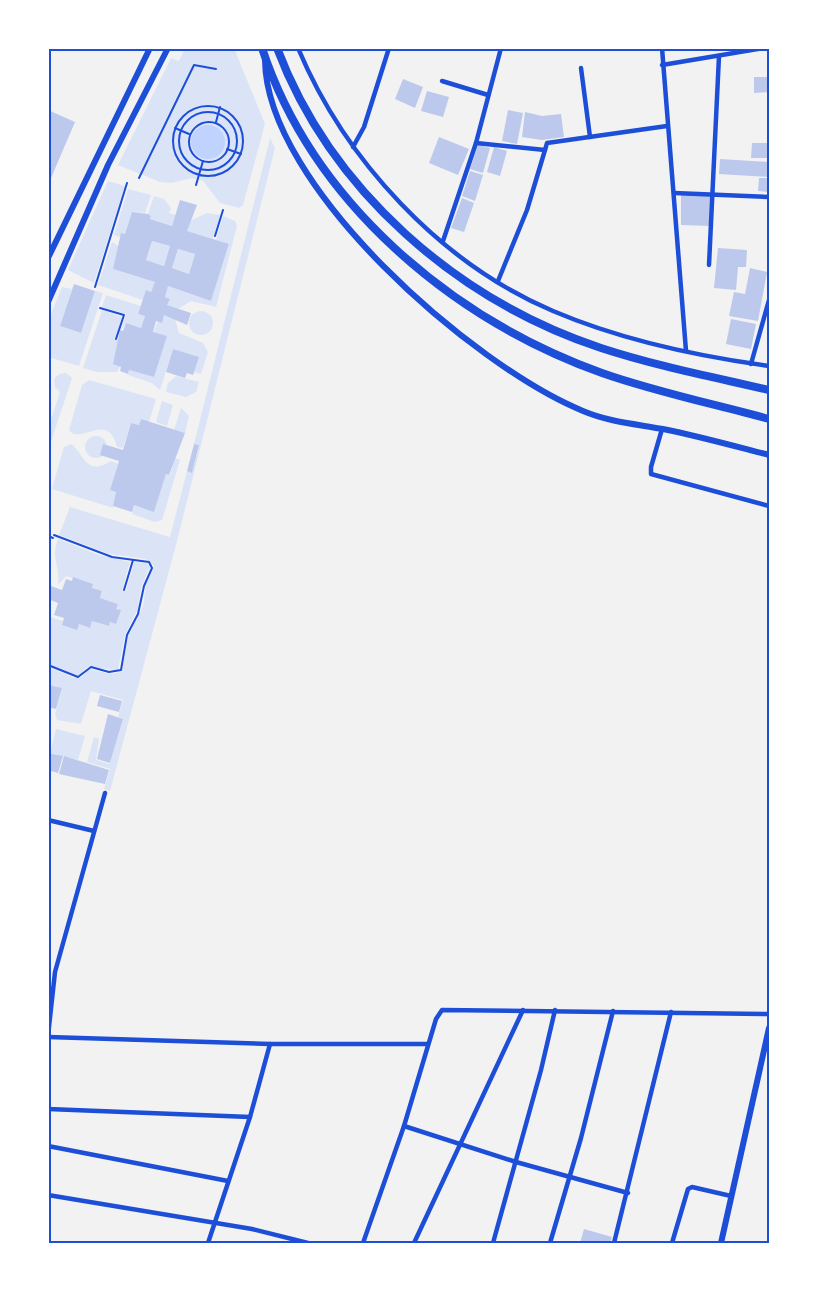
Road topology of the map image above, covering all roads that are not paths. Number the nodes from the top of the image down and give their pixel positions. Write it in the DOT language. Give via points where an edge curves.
graph roads {
  1 [pos="150,48"];
  2 [pos="168,48"];
  3 [pos="260,48"];
  4 [pos="277,48"];
  5 [pos="298,48"];
  6 [pos="389,48"];
  7 [pos="501,48"];
  8 [pos="662,48"];
  9 [pos="764,48"];
  10 [pos="719,56"];
  11 [pos="266,59"];
  12 [pos="662,65"];
  13 [pos="581,69"];
  14 [pos="442,81"];
  15 [pos="489,95"];
  16 [pos="667,126"];
  17 [pos="590,137"];
  18 [pos="476,143"];
  19 [pos="353,147"];
  20 [pos="545,150"];
  21 [pos="94,161"];
  22 [pos="107,168"];
  23 [pos="674,193"];
  24 [pos="712,194"];
  25 [pos="769,197"];
  26 [pos="443,241"];
  27 [pos="48,258"];
  28 [pos="710,265"];
  29 [pos="498,281"];
  30 [pos="769,300"];
  31 [pos="48,302"];
  32 [pos="686,351"];
  33 [pos="751,364"];
  34 [pos="769,366"];
  35 [pos="769,390"];
  36 [pos="769,419"];
  37 [pos="662,429"];
  38 [pos="769,455"];
  39 [pos="769,506"];
  40 [pos="105,793"];
  41 [pos="48,820"];
  42 [pos="94,831"];
  43 [pos="48,970"];
  44 [pos="56,972"];
  45 [pos="50,1006"];
  46 [pos="523,1010"];
  47 [pos="555,1010"];
  48 [pos="613,1011"];
  49 [pos="671,1012"];
  50 [pos="769,1014"];
  51 [pos="769,1028"];
  52 [pos="48,1036"];
  53 [pos="270,1044"];
  54 [pos="429,1044"];
  55 [pos="48,1109"];
  56 [pos="250,1117"];
  57 [pos="404,1126"];
  58 [pos="461,1144"];
  59 [pos="48,1146"];
  60 [pos="516,1162"];
  61 [pos="568,1176"];
  62 [pos="228,1181"];
  63 [pos="628,1193"];
  64 [pos="48,1195"];
  65 [pos="731,1196"];
  66 [pos="214,1222"];
  67 [pos="208,1243"];
  68 [pos="309,1243"];
  69 [pos="363,1243"];
  70 [pos="414,1243"];
  71 [pos="493,1243"];
  72 [pos="549,1243"];
  73 [pos="615,1243"];
  74 [pos="672,1243"];
  75 [pos="721,1243"];
  1 -- 21 [label="street"];
  2 -- 22 [label="street"];
  3 -- 11 [label="main road"];
  4 -- 35 [label="main road" via="308,114 353,178 414,242 458,277 510,309 601,348"];
  5 -- 19 [label="street" via="310,77"];
  6 -- 19 [label="street" via="364,127"];
  7 -- 15 [label="street"];
  8 -- 12 [label="street"];
  9 -- 10 [label="street"];
  10 -- 12 [label="street"];
  10 -- 24 [label="street"];
  11 -- 36 [label="main road" via="291,116 337,185 408,261 462,302 543,348 604,373"];
  11 -- 37 [label="street" via="266,84 276,117 296,156 335,212 404,287 475,348 569,405 600,417"];
  12 -- 16 [label="street"];
  13 -- 17 [label="street"];
  14 -- 15 [label="street"];
  15 -- 18 [label="street"];
  16 -- 17 [label="street"];
  16 -- 23 [label="street"];
  17 -- 20 [label="street" via="547,142"];
  18 -- 20 [label="street"];
  18 -- 26 [label="street"];
  19 -- 26 [label="street" via="405,209"];
  20 -- 29 [label="street" via="527,210"];
  21 -- 22 [label="street"];
  21 -- 27 [label="street"];
  22 -- 31 [label="street"];
  23 -- 24 [label="street"];
  23 -- 32 [label="street"];
  24 -- 25 [label="street"];
  24 -- 28 [label="street"];
  26 -- 29 [label="street"];
  29 -- 32 [label="street" via="575,319"];
  30 -- 33 [label="street"];
  32 -- 33 [label="street"];
  33 -- 34 [label="street"];
  37 -- 38 [label="street"];
  37 -- 39 [label="street" via="651,474"];
  40 -- 42 [label="street"];
  41 -- 42 [label="street"];
  42 -- 44 [label="street"];
  43 -- 44 [label="street"];
  44 -- 45 [label="street"];
  45 -- 52 [label="street"];
  46 -- 47 [label="street"];
  46 -- 54 [label="street" via="442,1010"];
  46 -- 58 [label="street"];
  47 -- 48 [label="street"];
  47 -- 60 [label="street"];
  48 -- 49 [label="street"];
  48 -- 61 [label="street"];
  49 -- 50 [label="street"];
  49 -- 63 [label="street"];
  51 -- 65 [label="street"];
  52 -- 53 [label="street"];
  53 -- 54 [label="street"];
  53 -- 56 [label="street"];
  54 -- 57 [label="street"];
  55 -- 56 [label="street"];
  56 -- 62 [label="street"];
  57 -- 58 [label="street"];
  57 -- 69 [label="street"];
  58 -- 60 [label="street"];
  58 -- 70 [label="street"];
  59 -- 62 [label="street"];
  60 -- 61 [label="street"];
  60 -- 71 [label="street"];
  61 -- 63 [label="street"];
  61 -- 72 [label="street"];
  62 -- 66 [label="street"];
  63 -- 73 [label="street"];
  64 -- 66 [label="street"];
  65 -- 74 [label="street" via="688,1189"];
  65 -- 75 [label="street"];
  66 -- 67 [label="street"];
  66 -- 68 [label="street"];
}
